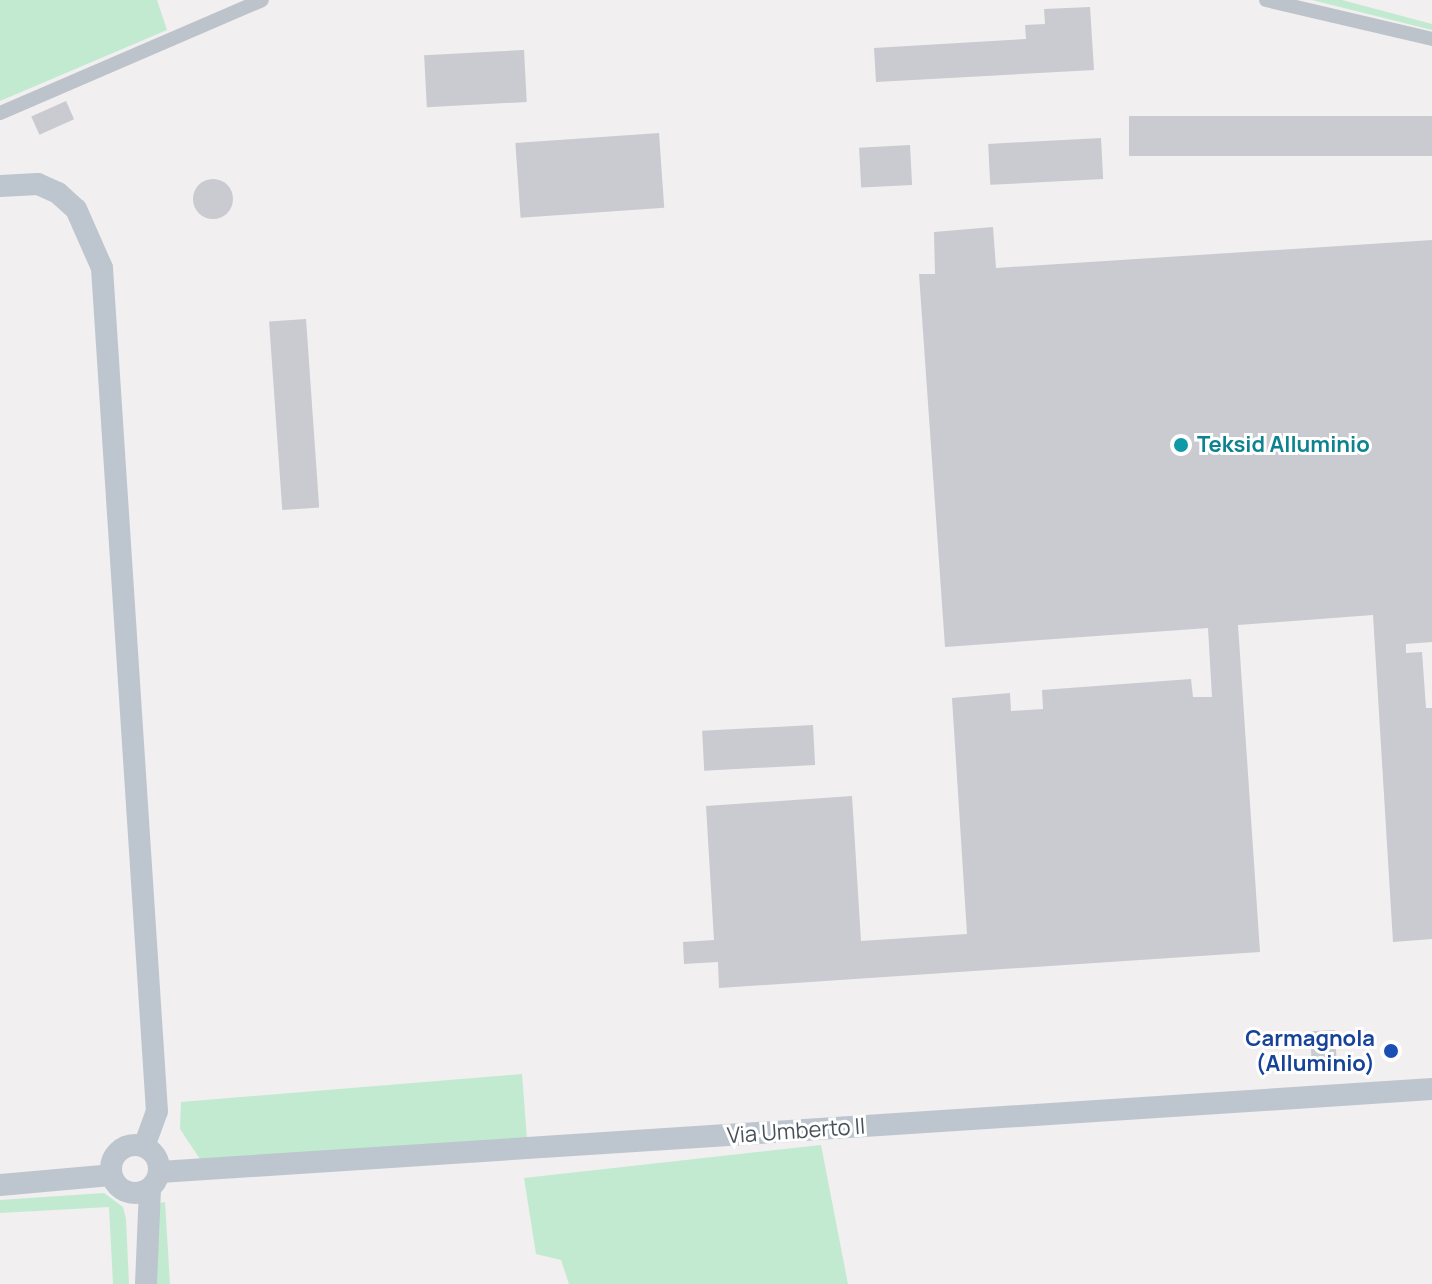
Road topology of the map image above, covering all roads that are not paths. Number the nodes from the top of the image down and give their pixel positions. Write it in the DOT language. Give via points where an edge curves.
graph roads {
  1 [pos="262,0"];
  2 [pos="1266,0"];
  3 [pos="1432,39"];
  4 [pos="0,113"];
  5 [pos="0,186"];
  6 [pos="1432,1089"];
  7 [pos="144,1146"];
  8 [pos="111,1175"];
  9 [pos="0,1185"];
  10 [pos="146,1185"];
  11 [pos="136,1284"];
  12 [pos="146,1284"];
  1 -- 4 [label="street"];
  2 -- 3 [label="street"];
  5 -- 7 [label="street" via="38,184 58,193 76,209 102,268 157,1111"];
  6 -- 10 [label="street, Via Umberto II"];
  7 -- 8 [label="street" via="115,1154"];
  7 -- 10 [label="street" via="153,1152"];
  8 -- 9 [label="street"];
  8 -- 10 [label="street"];
  10 -- 11 [label="street"];
  10 -- 12 [label="street"];
}
